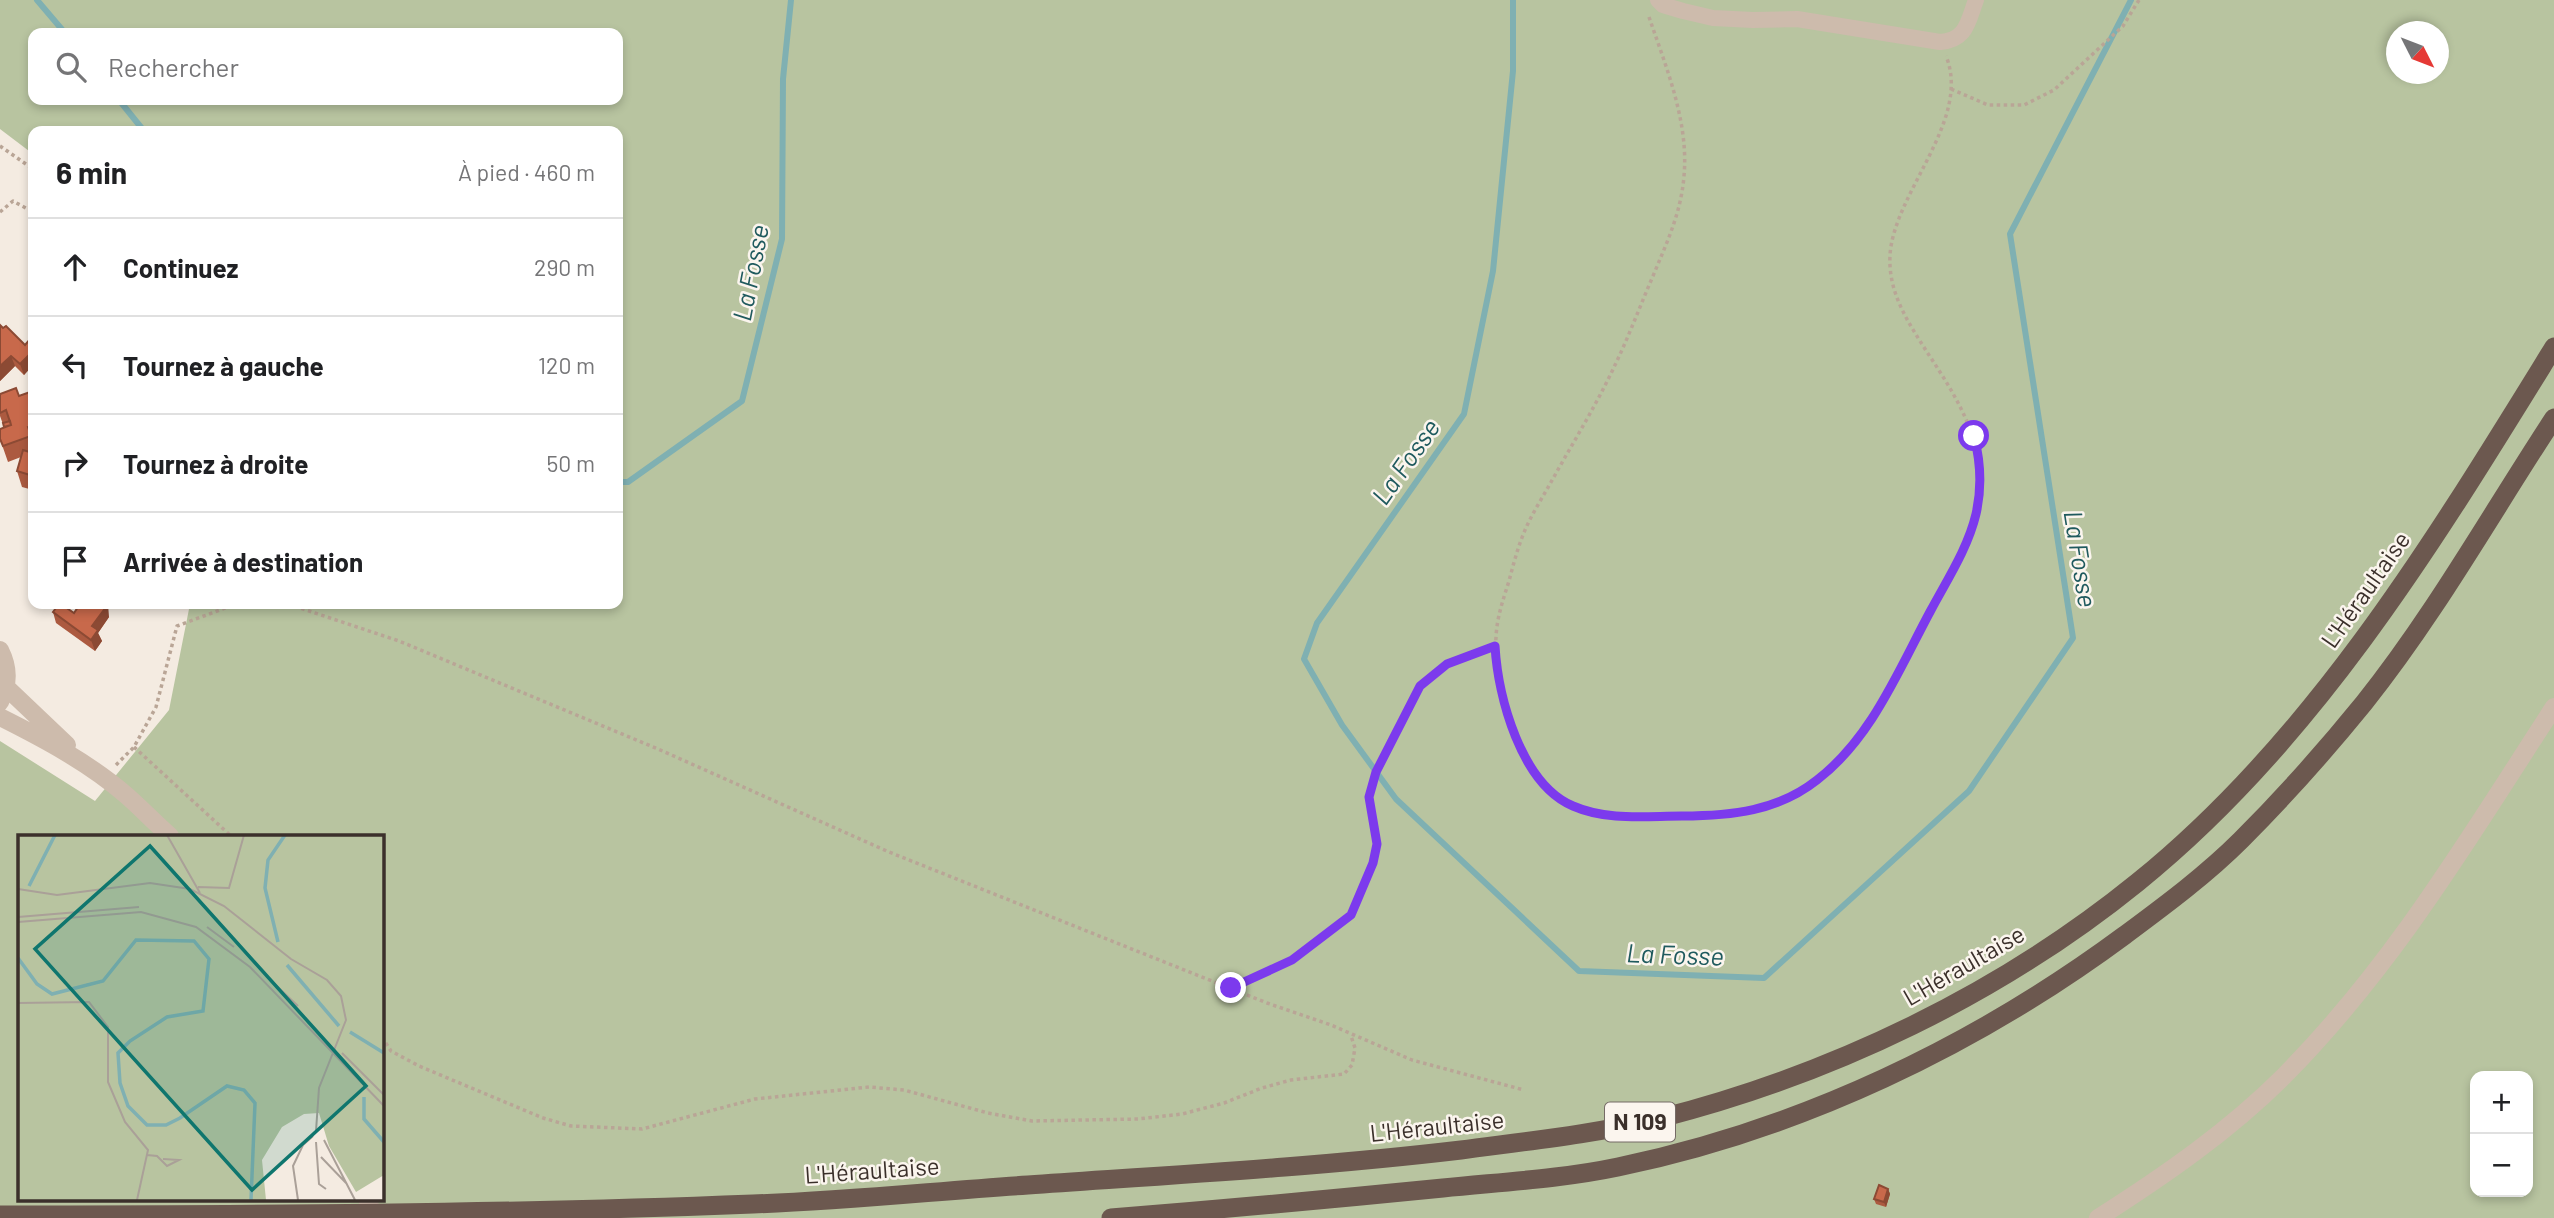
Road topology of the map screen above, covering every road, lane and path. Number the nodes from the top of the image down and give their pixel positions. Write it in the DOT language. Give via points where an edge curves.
graph roads {
  1 [pos="1976,0"];
  2 [pos="2139,0"];
  3 [pos="1653,6"];
  4 [pos="1940,41"];
  5 [pos="1951,89"];
  6 [pos="0,146"];
  7 [pos="28,166"];
  8 [pos="28,209"];
  9 [pos="0,212"];
  10 [pos="2554,347"];
  11 [pos="2554,418"];
  12 [pos="223,609"];
  13 [pos="303,609"];
  14 [pos="1495,646"];
  15 [pos="0,650"];
  16 [pos="3,695"];
  17 [pos="2554,707"];
  18 [pos="0,717"];
  19 [pos="134,747"];
  20 [pos="103,778"];
  21 [pos="169,835"];
  22 [pos="230,835"];
  23 [pos="1231,988"];
  24 [pos="1351,1035"];
  25 [pos="383,1039"];
  26 [pos="1524,1090"];
  27 [pos="367,1200"];
  28 [pos="0,1215"];
  29 [pos="375,1218"];
  30 [pos="1111,1218"];
  31 [pos="2098,1218"];
  1 -- 4 [label="street" via="1960,36"];
  2 -- 5 [label="path" via="2123,26 2054,90 2024,105 1988,105"];
  3 -- 4 [label="street" via="1713,18 1797,19"];
  3 -- 14 [label="path" via="1683,134 1685,172 1679,214 1615,365 1524,531 1499,613"];
  4 -- 5 [label="path" via="1951,69"];
  5 -- 14 [label="path" via="1951,105 1898,224 1890,250 1890,282 1906,320 1948,382 1974,436 1980,458 1980,492 1959,558 1878,709 1852,747 1817,780 1788,799 1750,812 1613,817 1572,806 1549,790 1523,755 1509,724"];
  6 -- 7 [label="path"];
  8 -- 9 [label="path" via="13,201"];
  10 -- 28 [label="highway, L'Héraultaise / N 109" via="2390,600 2338,671 2214,816 2135,884 2060,939 1933,1016 1839,1059 1735,1096 1660,1118 1545,1139 1405,1156 758,1204"];
  11 -- 30 [label="highway, N 109" via="2439,600 2374,690 2238,843 2086,964 1959,1042 1863,1088 1753,1130 1686,1152 1611,1168 1319,1201"];
  12 -- 19 [label="path" via="177,626 156,707"];
  13 -- 23 [label="path" via="399,641 889,852"];
  14 -- 23 [label="path" via="1447,664 1420,686 1409,706 1376,772 1369,797 1377,844 1351,915 1292,960"];
  15 -- 16 [label="street" via="8,674"];
  16 -- 20 [label="street"];
  17 -- 31 [label="street" via="2416,918 2336,1022 2228,1125 2163,1176"];
  18 -- 20 [label="street"];
  19 -- 20 [label="path"];
  19 -- 22 [label="path"];
  20 -- 21 [label="street"];
  23 -- 24 [label="path"];
  24 -- 25 [label="path" via="1355,1048 1352,1065 1344,1074 1291,1080 1182,1114 1032,1121 904,1090 869,1087 755,1099 642,1129 571,1126 543,1118 419,1066 391,1051"];
  24 -- 26 [label="path" via="1412,1060"];
  27 -- 29 [label="street"];
}
